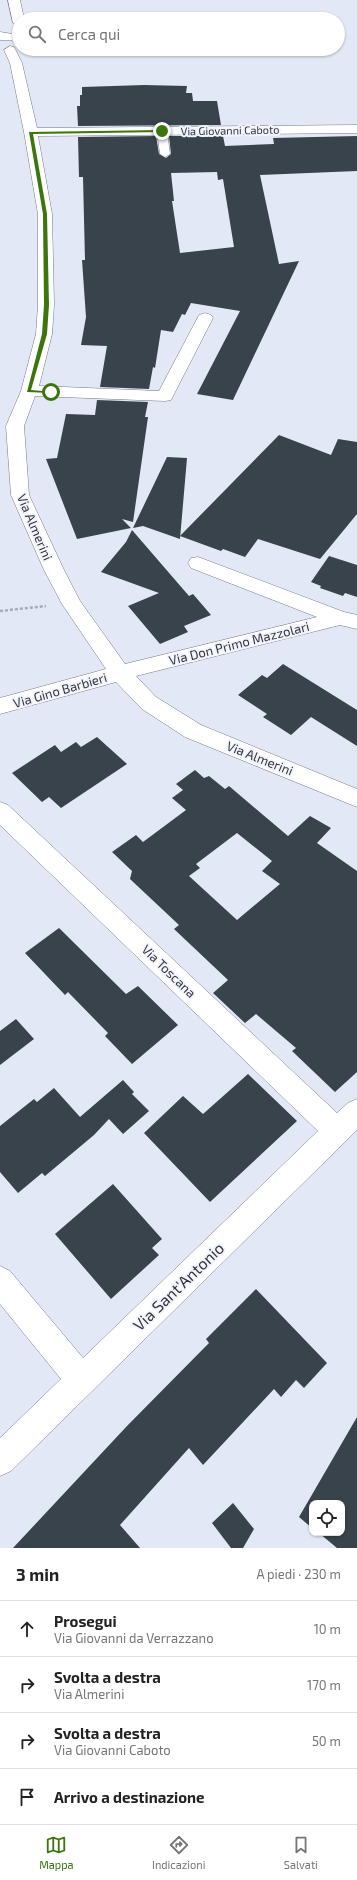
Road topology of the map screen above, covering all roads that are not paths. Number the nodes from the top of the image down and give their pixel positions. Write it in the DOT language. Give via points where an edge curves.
graph roads {
  1 [pos="14,0"];
  2 [pos="17,12"];
  3 [pos="14,56"];
  4 [pos="357,129"];
  5 [pos="162,131"];
  6 [pos="31,132"];
  7 [pos="165,154"];
  8 [pos="204,318"];
  9 [pos="29,391"];
  10 [pos="198,563"];
  11 [pos="348,620"];
  12 [pos="120,673"];
  13 [pos="0,706"];
  14 [pos="357,798"];
  15 [pos="0,811"];
  16 [pos="357,1112"];
  17 [pos="337,1131"];
  18 [pos="0,1281"];
  19 [pos="82,1381"];
  20 [pos="0,1460"];
  1 -- 2 [label="street"];
  3 -- 6 [label="street, Via Almerini"];
  4 -- 5 [label="street, Via Giovanni Caboto"];
  5 -- 6 [label="street, Via Giovanni Caboto"];
  5 -- 7 [label="lane"];
  6 -- 9 [label="street, Via Almerini" via="45,214 46,305 44,334"];
  8 -- 9 [label="street" via="165,396"];
  9 -- 12 [label="street, Via Almerini" via="15,426 20,495 72,604"];
  10 -- 11 [label="street"];
  11 -- 12 [label="street, Via Don Primo Mazzolari"];
  12 -- 13 [label="street, Via Gino Barbieri"];
  12 -- 14 [label="street, Via Almerini" via="149,703 192,731"];
  15 -- 17 [label="street, Via Toscana"];
  16 -- 17 [label="street, Via Sant'Antonio"];
  17 -- 19 [label="street, Via Sant'Antonio"];
  18 -- 19 [label="street"];
  19 -- 20 [label="street, Via Sant'Antonio"];
}
